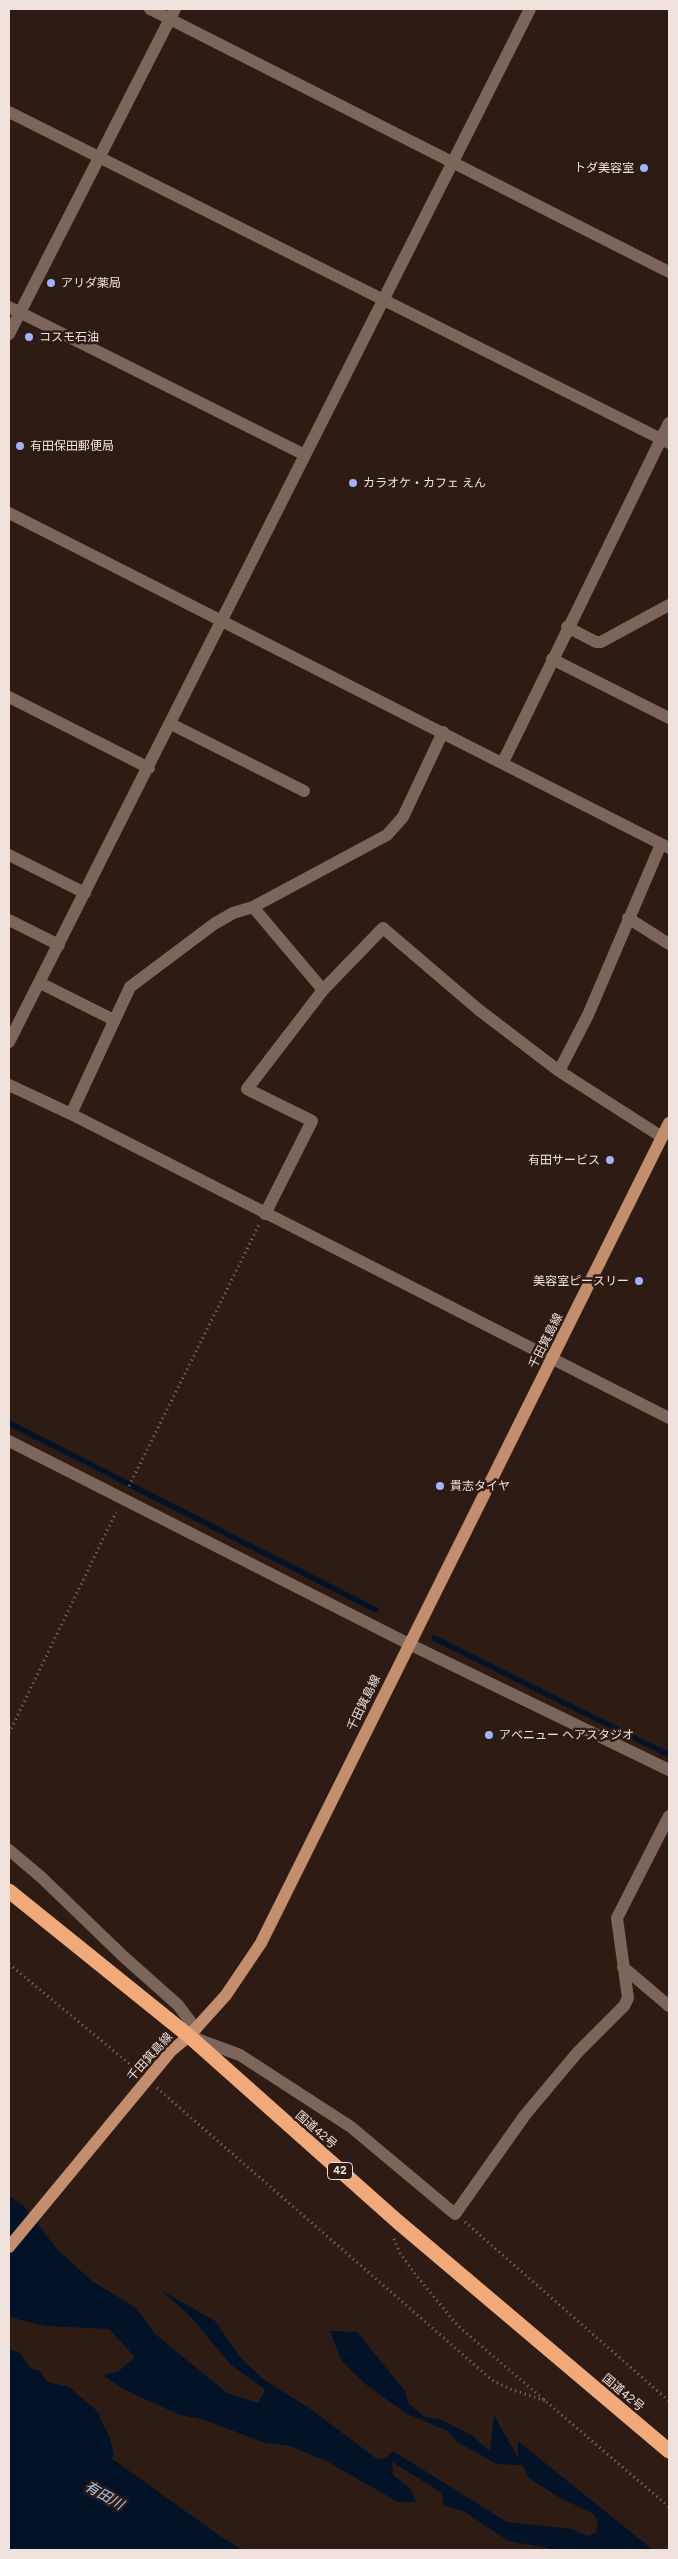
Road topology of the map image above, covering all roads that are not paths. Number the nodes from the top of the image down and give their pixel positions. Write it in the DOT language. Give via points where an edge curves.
graph roads {
  1 [pos="150,9"];
  2 [pos="530,9"];
  3 [pos="173,14"];
  4 [pos="9,112"];
  5 [pos="99,158"];
  6 [pos="454,163"];
  7 [pos="669,272"];
  8 [pos="384,300"];
  9 [pos="14,310"];
  10 [pos="9,334"];
  11 [pos="669,423"];
  12 [pos="665,441"];
  13 [pos="305,455"];
  14 [pos="9,514"];
  15 [pos="669,605"];
  16 [pos="222,620"];
  17 [pos="568,627"];
  18 [pos="552,659"];
  19 [pos="9,697"];
  20 [pos="669,718"];
  21 [pos="171,724"];
  22 [pos="443,732"];
  23 [pos="503,762"];
  24 [pos="148,768"];
  25 [pos="304,791"];
  26 [pos="665,846"];
  27 [pos="9,855"];
  28 [pos="85,893"];
  29 [pos="253,907"];
  30 [pos="628,918"];
  31 [pos="9,920"];
  32 [pos="669,944"];
  33 [pos="58,945"];
  34 [pos="40,983"];
  35 [pos="323,990"];
  36 [pos="114,1020"];
  37 [pos="12,1029"];
  38 [pos="9,1042"];
  39 [pos="559,1072"];
  40 [pos="9,1085"];
  41 [pos="71,1114"];
  42 [pos="669,1123"];
  43 [pos="662,1137"];
  44 [pos="265,1214"];
  45 [pos="552,1358"];
  46 [pos="669,1418"];
  47 [pos="9,1441"];
  48 [pos="409,1644"];
  49 [pos="669,1770"];
  50 [pos="669,1816"];
  51 [pos="9,1850"];
  52 [pos="9,1892"];
  53 [pos="623,1967"];
  54 [pos="669,2006"];
  55 [pos="192,2033"];
  56 [pos="9,2247"];
  57 [pos="669,2451"];
  1 -- 3 [label="street"];
  2 -- 6 [label="street"];
  3 -- 5 [label="street"];
  3 -- 6 [label="street"];
  4 -- 5 [label="street"];
  5 -- 8 [label="street"];
  5 -- 9 [label="street"];
  6 -- 7 [label="street"];
  6 -- 8 [label="street"];
  8 -- 12 [label="street"];
  8 -- 13 [label="street"];
  9 -- 10 [label="street"];
  9 -- 13 [label="street"];
  11 -- 12 [label="street"];
  12 -- 17 [label="street"];
  13 -- 16 [label="street"];
  14 -- 16 [label="street"];
  15 -- 17 [label="street" via="601,642"];
  16 -- 21 [label="street"];
  16 -- 22 [label="street"];
  17 -- 18 [label="street"];
  18 -- 20 [label="street"];
  18 -- 23 [label="street"];
  19 -- 24 [label="street"];
  21 -- 24 [label="street"];
  21 -- 25 [label="street"];
  22 -- 23 [label="street"];
  22 -- 29 [label="street" via="404,817 392,831 377,843"];
  23 -- 26 [label="street"];
  24 -- 28 [label="street"];
  26 -- 30 [label="street"];
  27 -- 28 [label="street"];
  28 -- 33 [label="street"];
  29 -- 35 [label="street"];
  29 -- 36 [label="street" via="214,924 136,981"];
  30 -- 32 [label="street"];
  30 -- 39 [label="street" via="588,1015"];
  31 -- 33 [label="street"];
  33 -- 34 [label="street"];
  34 -- 36 [label="street"];
  34 -- 37 [label="street"];
  35 -- 39 [label="street" via="383,928 479,1010"];
  35 -- 44 [label="street" via="247,1089 312,1120"];
  36 -- 41 [label="street"];
  37 -- 38 [label="street"];
  39 -- 43 [label="street"];
  40 -- 41 [label="street"];
  41 -- 44 [label="street"];
  42 -- 43 [label="main road, 千田箕島線"];
  43 -- 45 [label="main road, 千田箕島線"];
  44 -- 45 [label="street"];
  45 -- 46 [label="street"];
  45 -- 48 [label="main road, 千田箕島線"];
  47 -- 48 [label="street"];
  48 -- 49 [label="street"];
  48 -- 55 [label="main road, 千田箕島線" via="261,1943 231,1988"];
  50 -- 53 [label="street" via="616,1918"];
  51 -- 55 [label="street" via="178,2005"];
  52 -- 55 [label="highway, 国道42号 / 42"];
  53 -- 54 [label="street"];
  53 -- 55 [label="street" via="628,1998 624,2006 577,2053 525,2115 455,2214 351,2126 240,2055"];
  55 -- 56 [label="main road, 千田箕島線" via="171,2051"];
  55 -- 57 [label="highway, 国道42号 / 42" via="397,2221"];
}
